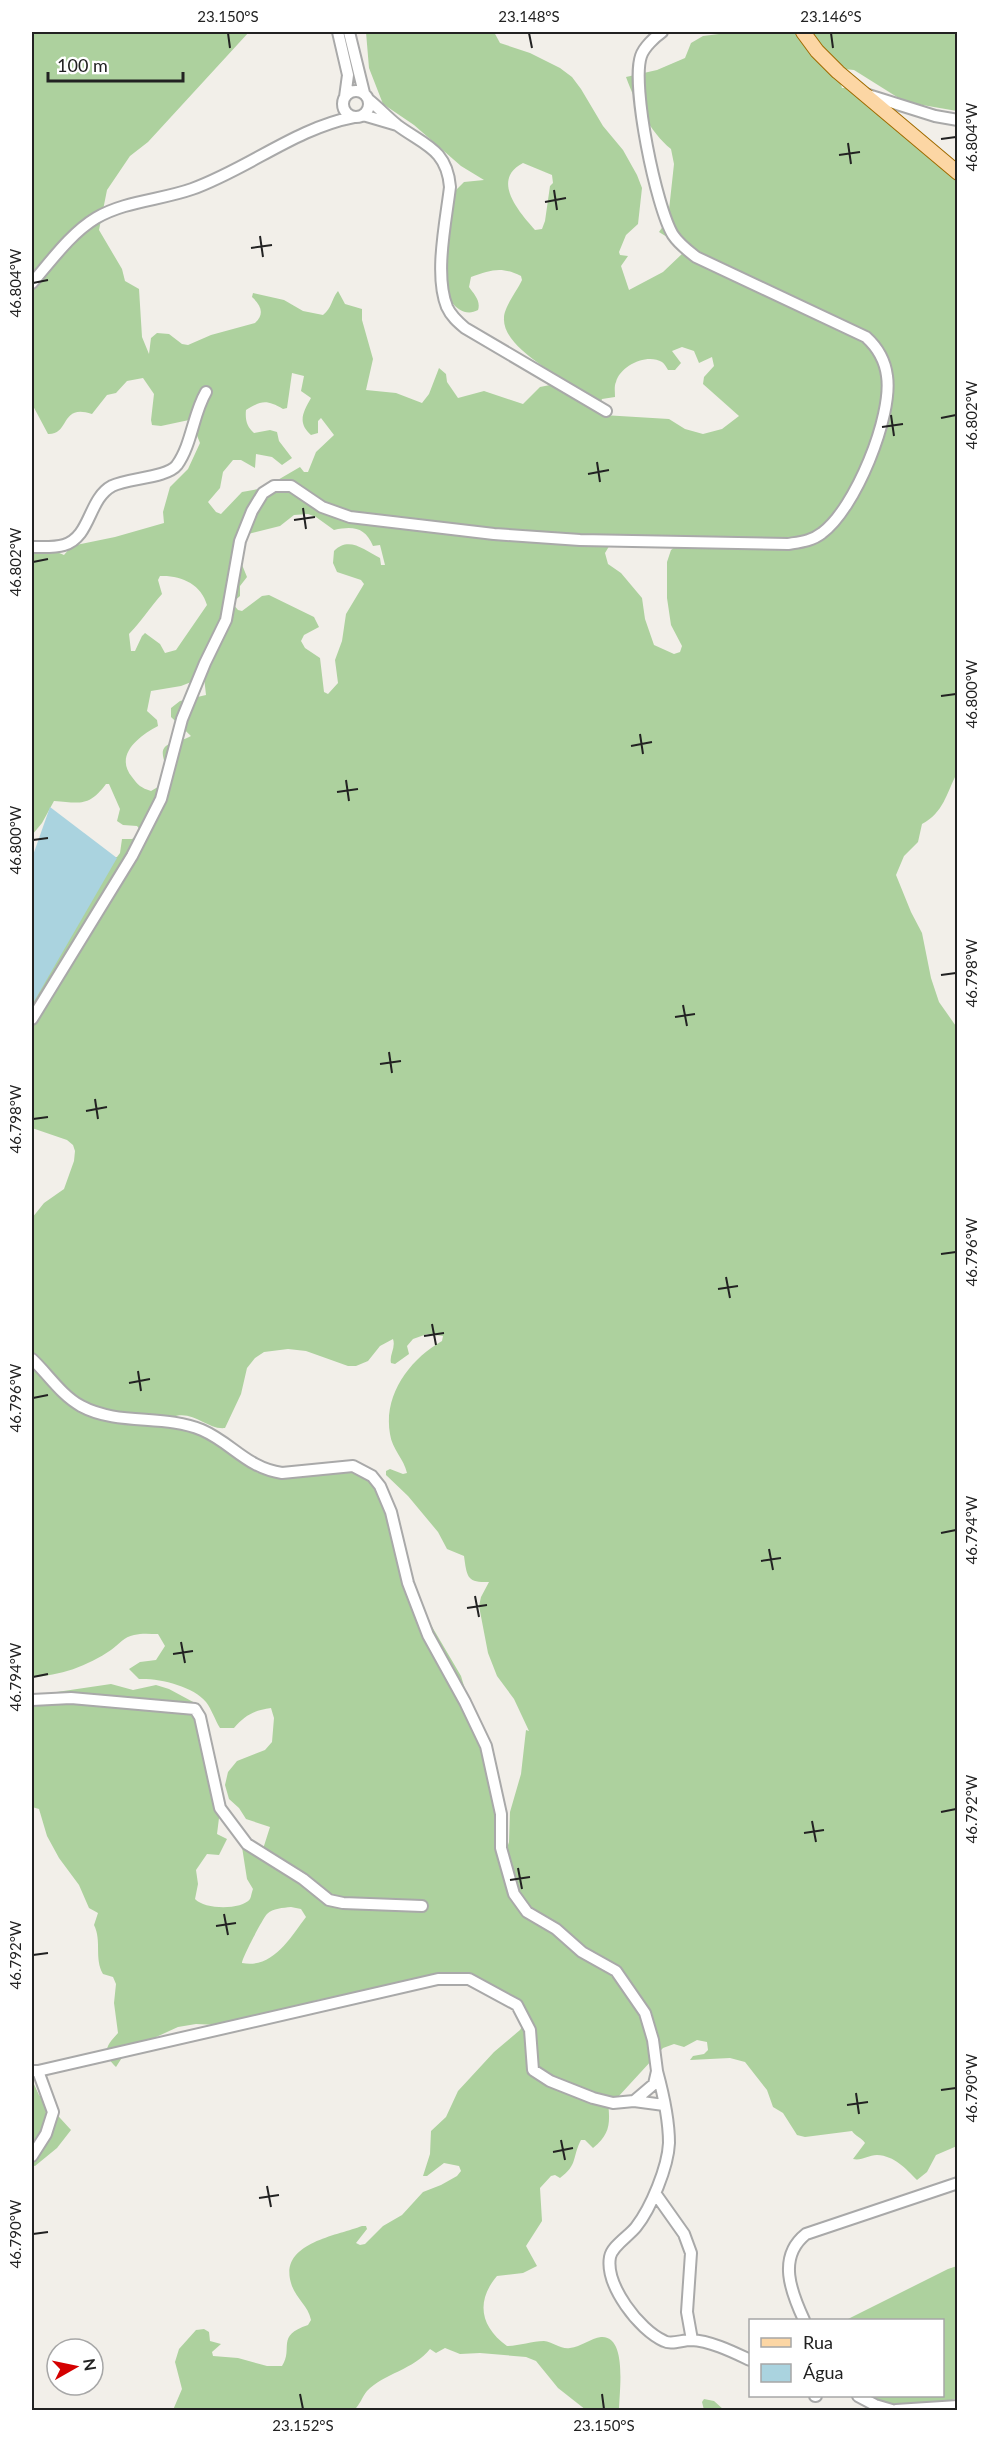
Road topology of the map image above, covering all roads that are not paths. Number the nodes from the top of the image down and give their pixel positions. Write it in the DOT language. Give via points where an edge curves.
graph roads {
  1 [pos="339,32"];
  2 [pos="349,32"];
  3 [pos="662,32"];
  4 [pos="803,32"];
  5 [pos="862,93"];
  6 [pos="366,96"];
  7 [pos="344,99"];
  8 [pos="358,116"];
  9 [pos="957,120"];
  10 [pos="328,122"];
  11 [pos="397,125"];
  12 [pos="957,173"];
  13 [pos="32,283"];
  14 [pos="206,392"];
  15 [pos="606,411"];
  16 [pos="32,547"];
  17 [pos="32,1019"];
  18 [pos="32,1359"];
  19 [pos="32,1700"];
  20 [pos="422,1906"];
  21 [pos="35,2071"];
  22 [pos="657,2071"];
  23 [pos="634,2101"];
  24 [pos="664,2105"];
  25 [pos="32,2156"];
  26 [pos="957,2183"];
  27 [pos="655,2193"];
  28 [pos="804,2319"];
  29 [pos="692,2340"];
  30 [pos="749,2360"];
  31 [pos="860,2397"];
  32 [pos="957,2406"];
  33 [pos="894,2410"];
  1 -- 7 [label="street" via="348,75"];
  2 -- 6 [label="street"];
  3 -- 17 [label="street" via="642,54 639,95 664,214 673,235 696,257 866,337 877,347 885,365 888,399 877,440 847,505 821,535 788,544 580,540 350,517 322,507 291,486 274,486 263,493 240,541 226,620 182,719 161,799 132,856"];
  4 -- 5 [label="main road" via="817,51"];
  5 -- 9 [label="street"];
  5 -- 12 [label="main road"];
  6 -- 7 [label="street" via="351,91"];
  6 -- 8 [label="street" via="368,108"];
  6 -- 11 [label="street"];
  7 -- 8 [label="street" via="346,113"];
  7 -- 10 [label="street"];
  8 -- 10 [label="street"];
  8 -- 11 [label="street"];
  10 -- 13 [label="street" via="228,174 101,216 71,239"];
  11 -- 15 [label="street" via="436,152 449,172 442,283 453,317 465,328"];
  14 -- 16 [label="street" via="176,466 102,493 82,531 67,544"];
  18 -- 22 [label="street" via="64,1393 97,1413 190,1425 251,1464 271,1472 353,1466 372,1476 391,1512 408,1582 428,1635 486,1746 501,1814 501,1848 514,1894 527,1912 615,1971 645,2013"];
  19 -- 20 [label="street" via="71,1698 195,1709 220,1808 247,1844 329,1900"];
  21 -- 23 [label="street" via="438,1979 469,1979 517,2005 530,2030 533,2070 593,2098 613,2103"];
  21 -- 25 [label="street" via="53,2112 46,2134"];
  22 -- 23 [label="street" via="654,2084"];
  22 -- 24 [label="street"];
  23 -- 24 [label="street"];
  24 -- 27 [label="street" via="669,2146"];
  26 -- 28 [label="street" via="807,2234 798,2241 788,2269"];
  27 -- 29 [label="street" via="684,2234 691,2253 687,2312"];
  27 -- 29 [label="street" via="637,2226 610,2254 609,2270 625,2304 648,2330 666,2343"];
  29 -- 30 [label="street" via="726,2349"];
  31 -- 33 [label="street"];
  32 -- 33 [label="street"];
}
